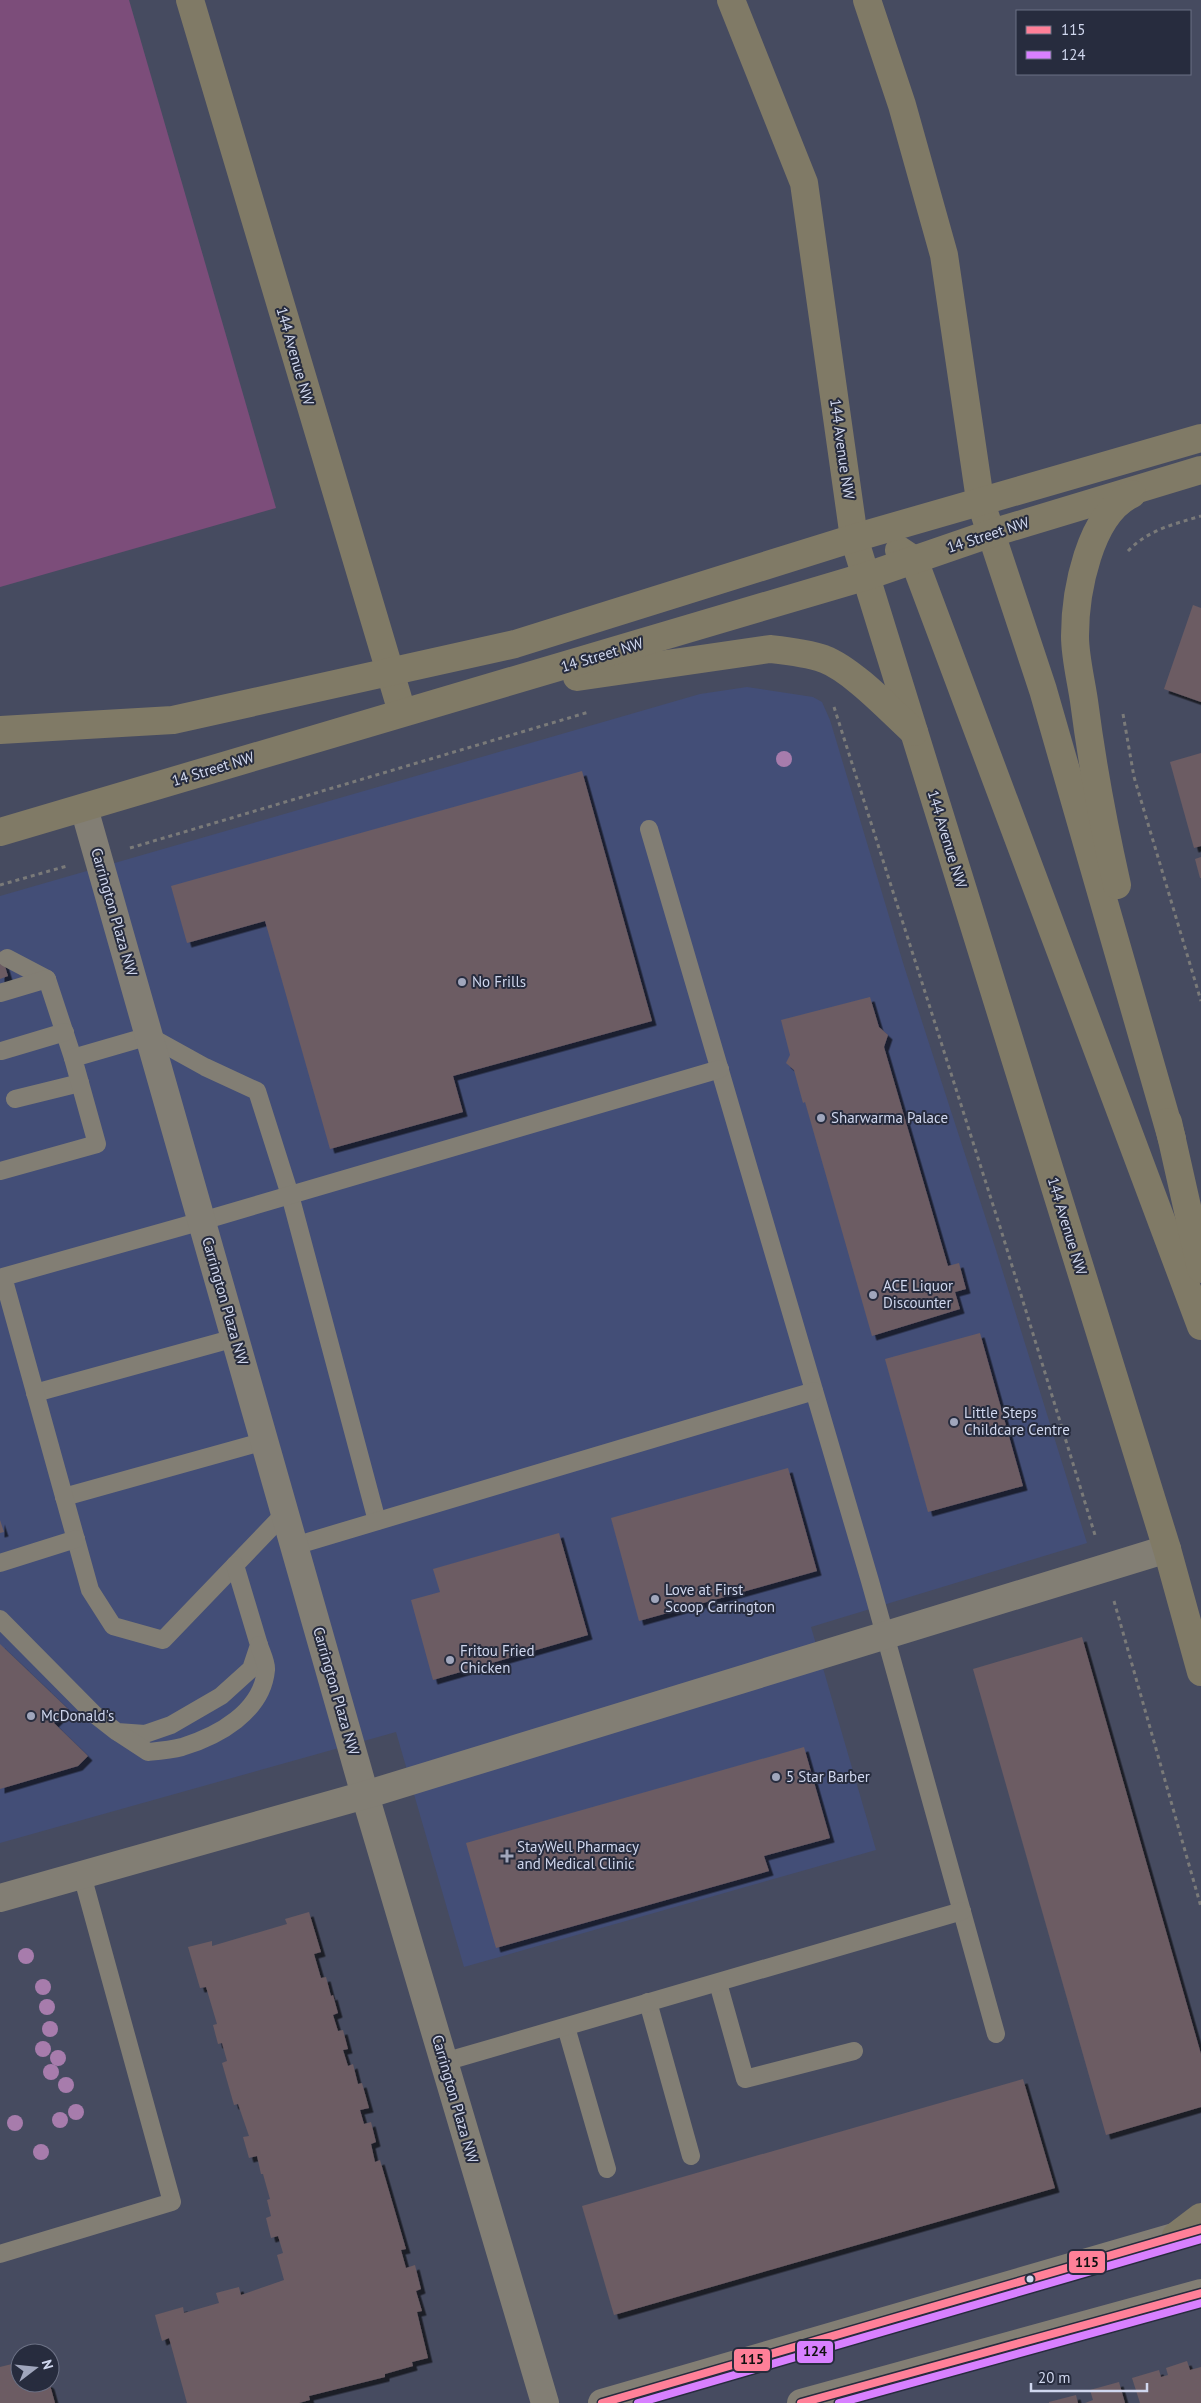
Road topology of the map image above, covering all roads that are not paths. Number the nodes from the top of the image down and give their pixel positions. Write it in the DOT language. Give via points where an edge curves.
graph roads {
  1 [pos="190,0"];
  2 [pos="730,0"];
  3 [pos="867,0"];
  4 [pos="1201,438"];
  5 [pos="1201,470"];
  6 [pos="1152,485"];
  7 [pos="980,500"];
  8 [pos="992,533"];
  9 [pos="863,535"];
  10 [pos="914,560"];
  11 [pos="867,576"];
  12 [pos="389,673"];
  13 [pos="482,691"];
  14 [pos="402,712"];
  15 [pos="0,730"];
  16 [pos="914,732"];
  17 [pos="84,808"];
  18 [pos="650,829"];
  19 [pos="0,832"];
  20 [pos="7,958"];
  21 [pos="47,979"];
  22 [pos="0,993"];
  23 [pos="65,1032"];
  24 [pos="149,1036"];
  25 [pos="1,1051"];
  26 [pos="73,1058"];
  27 [pos="720,1069"];
  28 [pos="80,1083"];
  29 [pos="14,1099"];
  30 [pos="1172,1139"];
  31 [pos="0,1171"];
  32 [pos="290,1195"];
  33 [pos="202,1221"];
  34 [pos="1201,1268"];
  35 [pos="2,1272"];
  36 [pos="1201,1326"];
  37 [pos="235,1338"];
  38 [pos="814,1391"];
  39 [pos="35,1393"];
  40 [pos="265,1441"];
  41 [pos="64,1497"];
  42 [pos="285,1512"];
  43 [pos="377,1521"];
  44 [pos="76,1538"];
  45 [pos="294,1546"];
  46 [pos="1167,1549"];
  47 [pos="0,1563"];
  48 [pos="235,1565"];
  49 [pos="0,1619"];
  50 [pos="885,1635"];
  51 [pos="259,1645"];
  52 [pos="1201,1672"];
  53 [pos="117,1732"];
  54 [pos="365,1795"];
  55 [pos="82,1875"];
  56 [pos="0,1898"];
  57 [pos="962,1911"];
  58 [pos="718,1983"];
  59 [pos="648,2002"];
  60 [pos="566,2027"];
  61 [pos="996,2034"];
  62 [pos="854,2051"];
  63 [pos="444,2062"];
  64 [pos="691,2156"];
  65 [pos="607,2169"];
  66 [pos="1201,2217"];
  67 [pos="1188,2232"];
  68 [pos="0,2254"];
  69 [pos="1201,2293"];
  70 [pos="545,2403"];
  71 [pos="602,2403"];
  72 [pos="801,2403"];
  1 -- 12 [label="main road, 144 Avenue NW"];
  2 -- 9 [label="main road, 144 Avenue NW" via="804,183"];
  3 -- 7 [label="main road" via="902,105 944,255"];
  4 -- 7 [label="main road"];
  5 -- 6 [label="main road, 14 Street NW"];
  6 -- 8 [label="main road, 14 Street NW"];
  6 -- 30 [label="main road" via="1120,500 1100,528 1079,588 1075,638 1093,769"];
  7 -- 8 [label="main road"];
  7 -- 9 [label="main road"];
  8 -- 10 [label="main road, 14 Street NW"];
  8 -- 30 [label="main road" via="1043,690"];
  9 -- 10 [label="main road"];
  9 -- 11 [label="main road, 144 Avenue NW"];
  9 -- 12 [label="main road" via="516,644"];
  10 -- 11 [label="main road, 14 Street NW"];
  10 -- 36 [label="main road"];
  11 -- 13 [label="main road, 14 Street NW"];
  11 -- 16 [label="main road, 144 Avenue NW"];
  12 -- 14 [label="main road, 144 Avenue NW"];
  12 -- 15 [label="main road" via="173,720"];
  13 -- 14 [label="main road, 14 Street NW"];
  13 -- 16 [label="main road" via="770,649 824,659 849,675"];
  14 -- 17 [label="main road, 14 Street NW"];
  16 -- 46 [label="main road, 144 Avenue NW"];
  17 -- 19 [label="main road, 14 Street NW"];
  17 -- 24 [label="street, Carrington Plaza NW"];
  18 -- 27 [label="lane"];
  20 -- 21 [label="lane"];
  21 -- 22 [label="lane"];
  21 -- 23 [label="lane"];
  23 -- 25 [label="lane"];
  23 -- 26 [label="lane"];
  24 -- 26 [label="lane"];
  24 -- 32 [label="lane" via="257,1091"];
  24 -- 33 [label="street, Carrington Plaza NW"];
  26 -- 28 [label="lane"];
  27 -- 32 [label="lane"];
  27 -- 38 [label="lane"];
  28 -- 29 [label="lane"];
  28 -- 31 [label="lane" via="97,1144"];
  30 -- 34 [label="main road"];
  32 -- 33 [label="lane"];
  32 -- 43 [label="lane"];
  33 -- 35 [label="lane"];
  33 -- 37 [label="street, Carrington Plaza NW"];
  35 -- 39 [label="lane"];
  37 -- 39 [label="lane"];
  37 -- 40 [label="street, Carrington Plaza NW"];
  38 -- 43 [label="lane"];
  38 -- 50 [label="lane"];
  39 -- 41 [label="lane"];
  40 -- 41 [label="lane"];
  40 -- 42 [label="street, Carrington Plaza NW"];
  41 -- 44 [label="lane"];
  42 -- 45 [label="street, Carrington Plaza NW"];
  42 -- 48 [label="lane"];
  43 -- 45 [label="lane"];
  44 -- 47 [label="lane"];
  44 -- 48 [label="lane" via="90,1590 113,1626 163,1640"];
  45 -- 54 [label="street, Carrington Plaza NW"];
  46 -- 50 [label="street"];
  46 -- 52 [label="main road, 144 Avenue NW"];
  48 -- 51 [label="lane"];
  49 -- 53 [label="lane" via="94,1714"];
  50 -- 54 [label="street"];
  50 -- 57 [label="lane"];
  51 -- 53 [label="lane" via="251,1669 221,1696 171,1725 145,1734"];
  51 -- 53 [label="lane" via="267,1669 260,1694 236,1722 181,1747 148,1752"];
  54 -- 55 [label="street"];
  54 -- 63 [label="street, Carrington Plaza NW"];
  55 -- 56 [label="street"];
  55 -- 68 [label="lane" via="172,2202"];
  57 -- 58 [label="lane"];
  57 -- 61 [label="lane"];
  58 -- 59 [label="lane"];
  58 -- 62 [label="lane" via="745,2079"];
  59 -- 60 [label="lane"];
  59 -- 64 [label="lane"];
  60 -- 63 [label="lane"];
  60 -- 65 [label="lane"];
  63 -- 70 [label="street, Carrington Plaza NW"];
  66 -- 67 [label="main road"];
  67 -- 71 [label="street"];
  69 -- 72 [label="street"];
}
